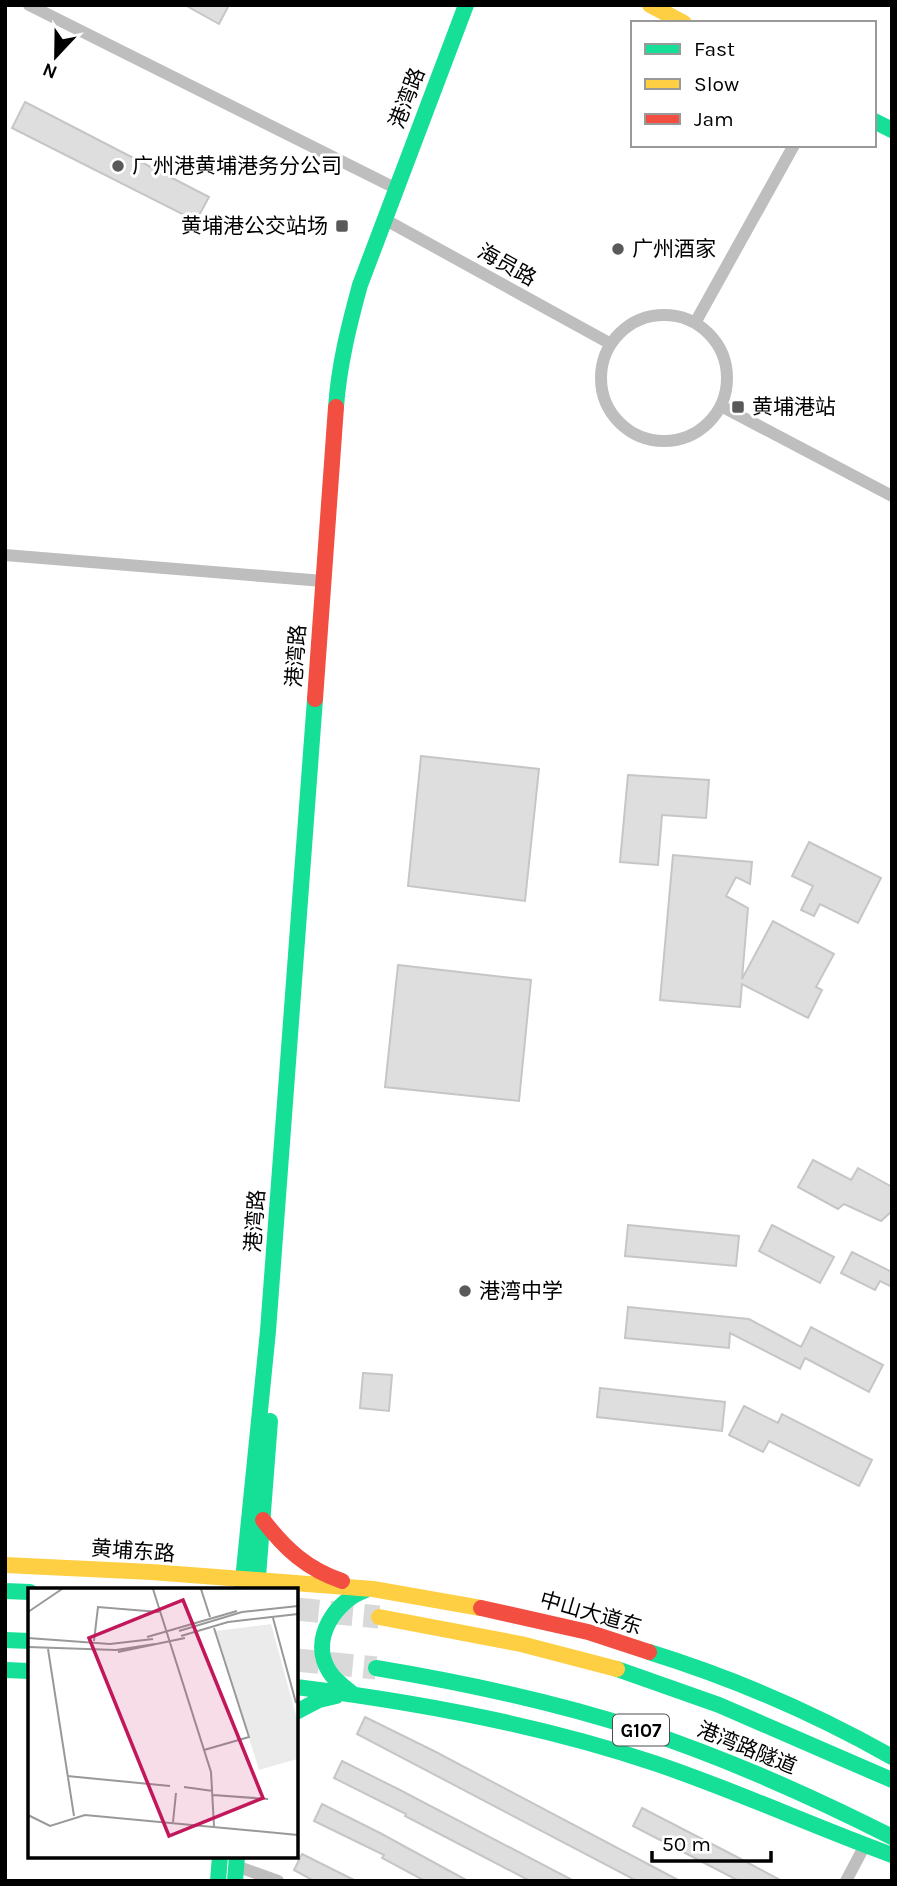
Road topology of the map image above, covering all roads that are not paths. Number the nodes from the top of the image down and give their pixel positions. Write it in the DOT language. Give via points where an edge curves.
graph roads {
  1 [pos="29,5"];
  2 [pos="466,5"];
  3 [pos="650,5"];
  4 [pos="680,21"];
  5 [pos="876,122"];
  6 [pos="892,130"];
  7 [pos="793,147"];
  8 [pos="395,188"];
  9 [pos="384,219"];
  10 [pos="695,323"];
  11 [pos="611,344"];
  12 [pos="722,406"];
  13 [pos="892,495"];
  14 [pos="5,555"];
  15 [pos="323,581"];
  16 [pos="268,1331"];
  17 [pos="263,1520"];
  18 [pos="5,1565"];
  19 [pos="150,1572"];
  20 [pos="250,1586"];
  21 [pos="175,1588"];
  22 [pos="373,1589"];
  23 [pos="5,1591"];
  24 [pos="28,1592"];
  25 [pos="379,1617"];
  26 [pos="5,1640"];
  27 [pos="28,1641"];
  28 [pos="376,1668"];
  29 [pos="5,1670"];
  30 [pos="28,1671"];
  31 [pos="298,1687"];
  32 [pos="353,1694"];
  33 [pos="298,1711"];
  34 [pos="892,1757"];
  35 [pos="892,1780"];
  36 [pos="892,1837"];
  37 [pos="865,1845"];
  38 [pos="892,1854"];
  39 [pos="220,1858"];
  40 [pos="236,1868"];
  41 [pos="218,1881"];
  42 [pos="278,1881"];
  43 [pos="846,1881"];
  1 -- 8 [label="street"];
  2 -- 8 [label="main road, 港湾路"];
  3 -- 4 [label="main road"];
  5 -- 6 [label="main road"];
  7 -- 10 [label="street"];
  8 -- 9 [label="main road, 港湾路"];
  9 -- 11 [label="street, 海员路"];
  9 -- 15 [label="main road, 港湾路" via="360,285 338,383"];
  10 -- 11 [label="street" via="671,314 650,316 630,324"];
  10 -- 12 [label="street" via="721,349 727,369"];
  11 -- 12 [label="street" via="601,377 604,398 614,416 630,430 649,439 689,436 707,425"];
  12 -- 13 [label="street"];
  14 -- 15 [label="street"];
  15 -- 16 [label="main road, 港湾路"];
  16 -- 17 [label="main road, 港湾路" via="272,1376"];
  16 -- 20 [label="main road, 港湾路"];
  17 -- 20 [label="main road, 港湾路"];
  17 -- 22 [label="main road" via="306,1567"];
  18 -- 19 [label="main road, 黄埔东路"];
  19 -- 20 [label="main road, 黄埔东路"];
  19 -- 21 [label="main road"];
  20 -- 22 [label="main road, 中山大道东"];
  22 -- 32 [label="main road" via="343,1602 323,1638 327,1667"];
  22 -- 34 [label="main road, 中山大道东" via="507,1612 634,1646 792,1706"];
  23 -- 24 [label="main road"];
  25 -- 35 [label="main road, 港湾路隧道 / G107" via="544,1649 659,1682 780,1729"];
  26 -- 27 [label="main road"];
  28 -- 36 [label="main road, 港湾路隧道 / G107" via="503,1691 624,1724 745,1769"];
  29 -- 30 [label="main road"];
  31 -- 32 [label="main road"];
  32 -- 33 [label="main road" via="319,1700"];
  32 -- 37 [label="main road" via="537,1728 654,1764"];
  37 -- 38 [label="main road"];
  37 -- 43 [label="street"];
  39 -- 41 [label="main road"];
  40 -- 42 [label="street"];
}
